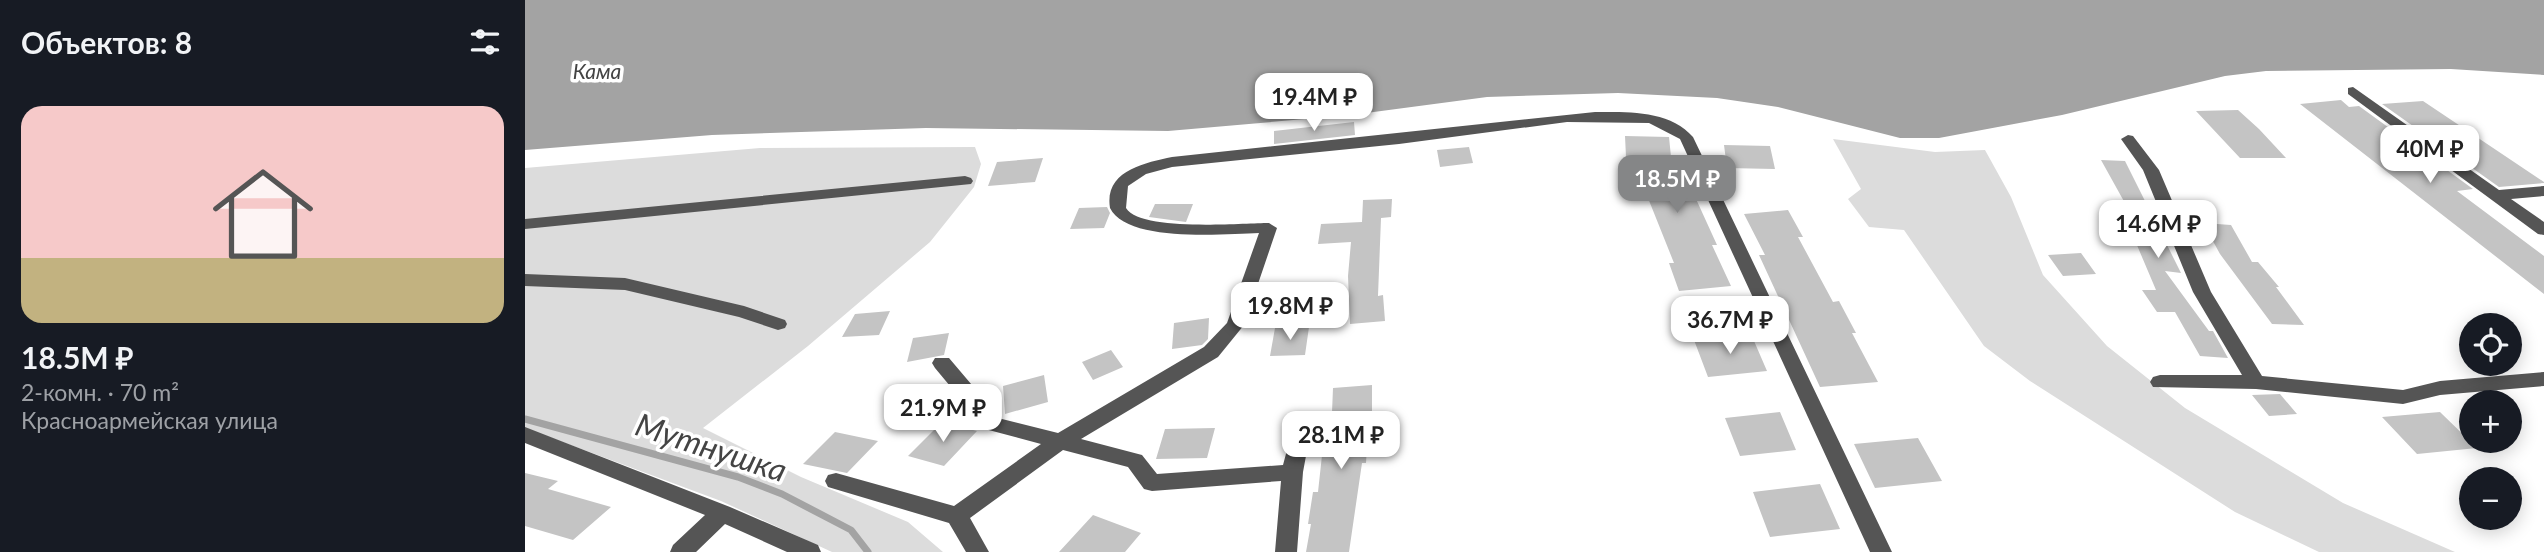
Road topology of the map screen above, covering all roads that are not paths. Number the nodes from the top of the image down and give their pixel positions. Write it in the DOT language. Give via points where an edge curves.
graph roads {
  1 [pos="2353,91"];
  2 [pos="2128,139"];
  3 [pos="965,181"];
  4 [pos="2544,191"];
  5 [pos="2495,194"];
  6 [pos="525,224"];
  7 [pos="2544,230"];
  8 [pos="525,280"];
  9 [pos="778,324"];
  10 [pos="942,363"];
  11 [pos="2544,379"];
  12 [pos="2160,382"];
  13 [pos="2256,382"];
  14 [pos="1301,429"];
  15 [pos="525,435"];
  16 [pos="1061,441"];
  17 [pos="1292,472"];
  18 [pos="836,481"];
  19 [pos="722,513"];
  20 [pos="957,516"];
  21 [pos="681,552"];
  22 [pos="810,552"];
  23 [pos="978,552"];
  24 [pos="1286,552"];
  25 [pos="1881,552"];
  1 -- 5 [label="street"];
  2 -- 13 [label="street" via="2151,170 2202,292"];
  3 -- 6 [label="street"];
  4 -- 5 [label="street"];
  5 -- 7 [label="street"];
  8 -- 9 [label="street" via="625,285"];
  10 -- 16 [label="street" via="969,397 973,419"];
  11 -- 13 [label="street" via="2440,388 2403,397"];
  12 -- 13 [label="street"];
  14 -- 17 [label="street"];
  15 -- 19 [label="street"];
  16 -- 17 [label="street" via="1135,461 1152,483"];
  16 -- 20 [label="street"];
  16 -- 25 [label="street" via="1211,352 1235,325 1269,228 1131,222 1115,204 1119,188 1139,170 1172,162 1555,120 1651,119 1686,137"];
  17 -- 24 [label="street"];
  18 -- 20 [label="street"];
  19 -- 21 [label="street"];
  19 -- 22 [label="street"];
  20 -- 23 [label="street"];
}
